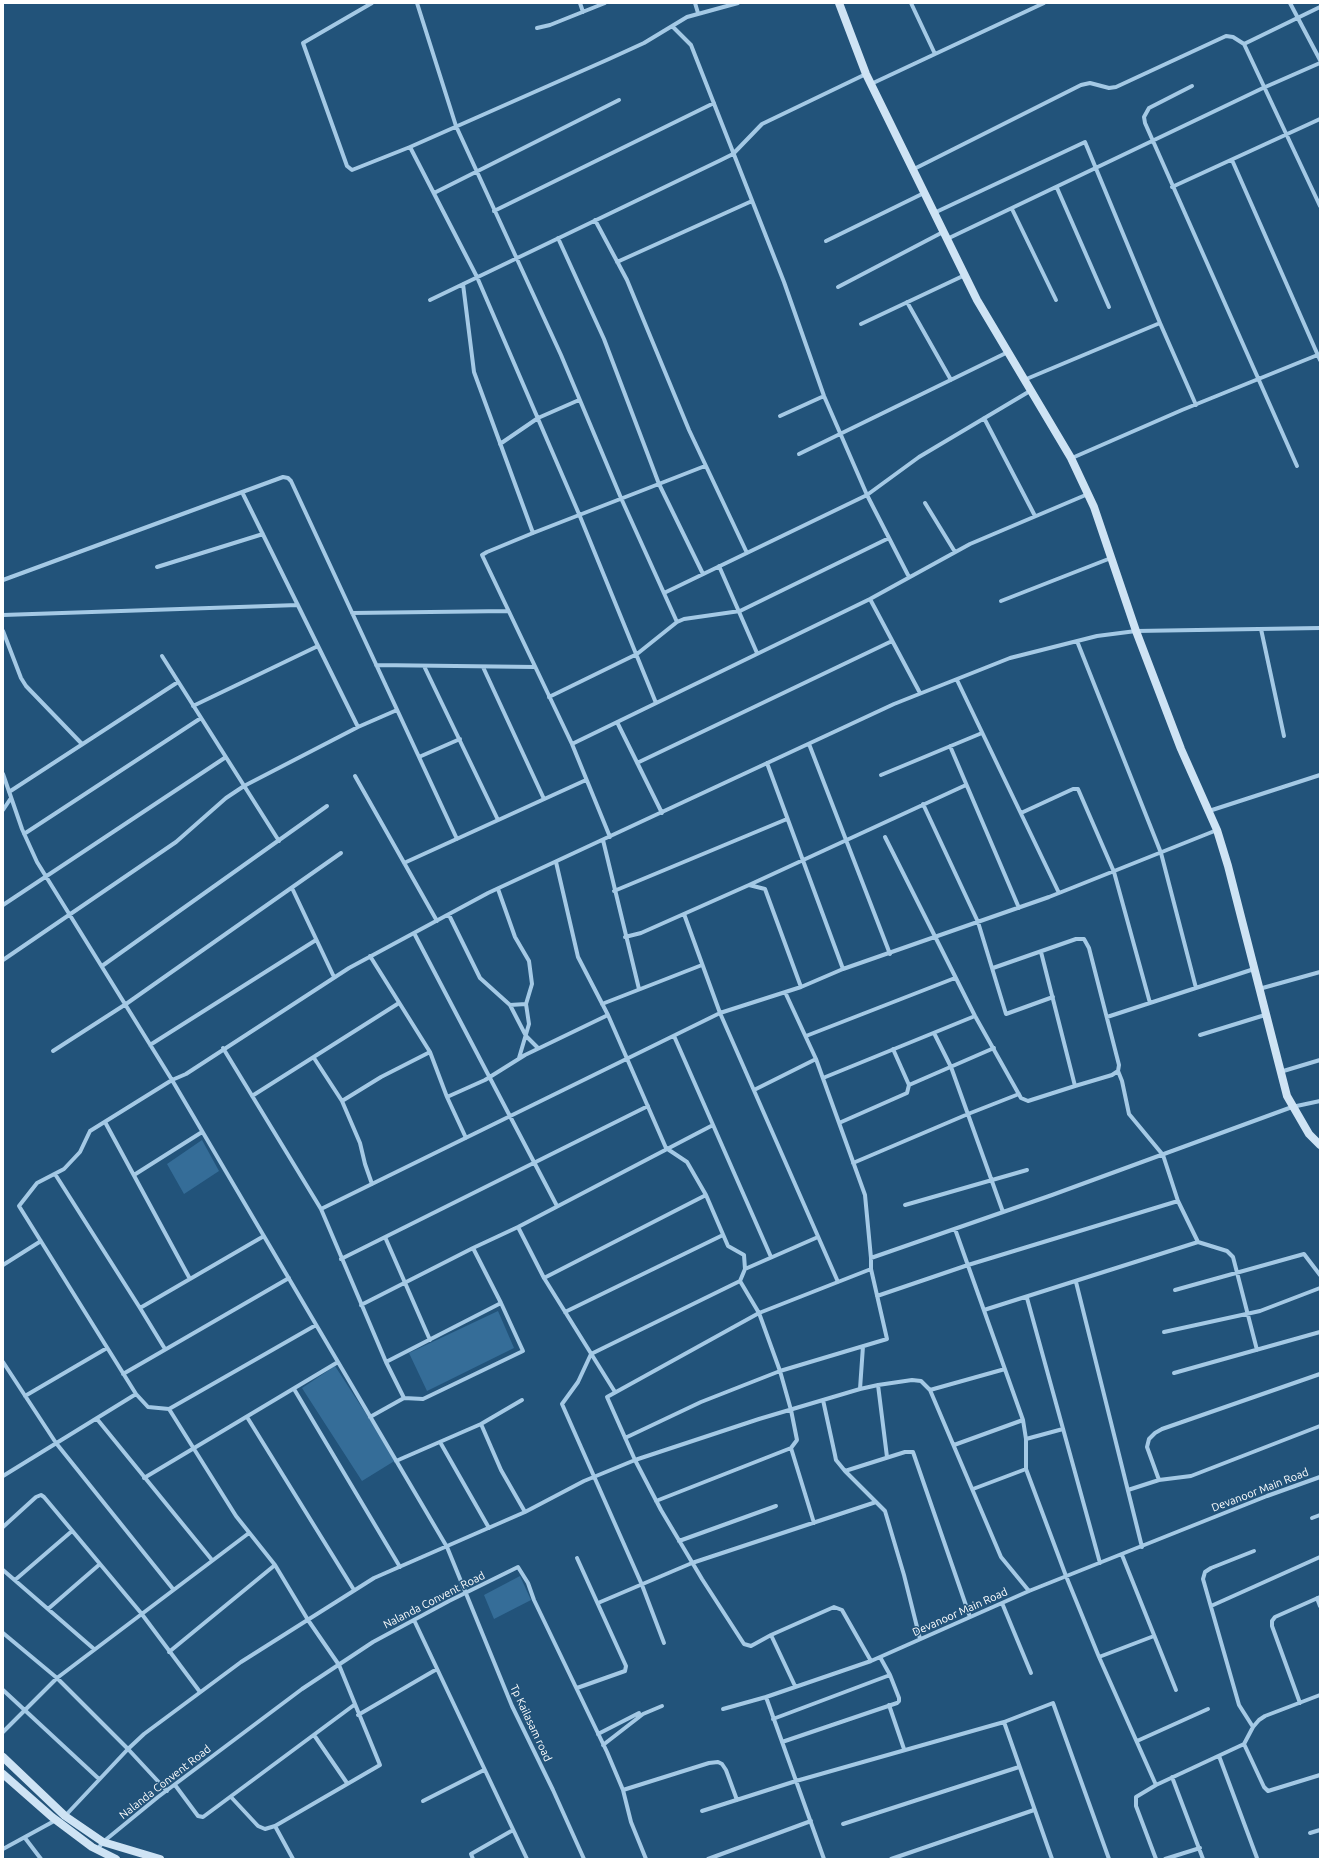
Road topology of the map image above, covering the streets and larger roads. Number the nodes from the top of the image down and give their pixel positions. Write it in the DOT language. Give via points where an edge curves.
graph roads {
  1 [pos="372,3"];
  2 [pos="417,3"];
  3 [pos="580,3"];
  4 [pos="605,3"];
  5 [pos="695,3"];
  6 [pos="738,3"];
  7 [pos="839,3"];
  8 [pos="911,3"];
  9 [pos="1044,3"];
  10 [pos="1290,3"];
  11 [pos="1320,7"];
  12 [pos="583,12"];
  13 [pos="698,13"];
  14 [pos="1298,18"];
  15 [pos="672,26"];
  16 [pos="537,28"];
  17 [pos="1244,44"];
  18 [pos="935,54"];
  19 [pos="1320,62"];
  20 [pos="866,74"];
  21 [pos="871,84"];
  22 [pos="1192,86"];
  23 [pos="1263,88"];
  24 [pos="619,100"];
  25 [pos="714,104"];
  26 [pos="1320,119"];
  27 [pos="456,126"];
  28 [pos="1286,136"];
  29 [pos="1152,142"];
  30 [pos="410,147"];
  31 [pos="733,154"];
  32 [pos="1232,160"];
  33 [pos="1097,168"];
  34 [pos="912,170"];
  35 [pos="476,172"];
  36 [pos="1172,187"];
  37 [pos="1057,188"];
  38 [pos="434,193"];
  39 [pos="924,193"];
  40 [pos="752,201"];
  41 [pos="1320,206"];
  42 [pos="1012,209"];
  43 [pos="494,211"];
  44 [pos="934,213"];
  45 [pos="596,220"];
  46 [pos="946,236"];
  47 [pos="558,238"];
  48 [pos="826,242"];
  49 [pos="516,258"];
  50 [pos="617,262"];
  51 [pos="965,275"];
  52 [pos="477,277"];
  53 [pos="462,284"];
  54 [pos="838,286"];
  55 [pos="430,300"];
  56 [pos="1056,300"];
  57 [pos="907,302"];
  58 [pos="1109,307"];
  59 [pos="1160,323"];
  60 [pos="861,324"];
  61 [pos="1008,352"];
  62 [pos="1319,354"];
  63 [pos="1320,360"];
  64 [pos="1258,379"];
  65 [pos="951,380"];
  66 [pos="1024,380"];
  67 [pos="1030,391"];
  68 [pos="824,396"];
  69 [pos="579,400"];
  70 [pos="1196,405"];
  71 [pos="780,416"];
  72 [pos="538,418"];
  73 [pos="984,418"];
  74 [pos="842,434"];
  75 [pos="500,444"];
  76 [pos="799,454"];
  77 [pos="1071,458"];
  78 [pos="705,466"];
  79 [pos="1297,466"];
  80 [pos="659,484"];
  81 [pos="242,492"];
  82 [pos="1088,494"];
  83 [pos="867,495"];
  84 [pos="621,498"];
  85 [pos="925,503"];
  86 [pos="579,514"];
  87 [pos="1035,516"];
  88 [pos="533,533"];
  89 [pos="263,534"];
  90 [pos="889,538"];
  91 [pos="955,552"];
  92 [pos="747,553"];
  93 [pos="1111,558"];
  94 [pos="719,566"];
  95 [pos="157,567"];
  96 [pos="703,574"];
  97 [pos="909,577"];
  98 [pos="3,580"];
  99 [pos="664,594"];
  100 [pos="870,599"];
  101 [pos="1001,601"];
  102 [pos="298,605"];
  103 [pos="508,611"];
  104 [pos="740,611"];
  105 [pos="352,613"];
  106 [pos="3,615"];
  107 [pos="677,622"];
  108 [pos="1320,628"];
  109 [pos="1261,629"];
  110 [pos="3,631"];
  111 [pos="1136,631"];
  112 [pos="892,641"];
  113 [pos="1077,641"];
  114 [pos="318,646"];
  115 [pos="757,653"];
  116 [pos="637,654"];
  117 [pos="162,656"];
  118 [pos="376,665"];
  119 [pos="424,666"];
  120 [pos="483,667"];
  121 [pos="535,667"];
  122 [pos="957,680"];
  123 [pos="178,682"];
  124 [pos="920,693"];
  125 [pos="549,697"];
  126 [pos="656,703"];
  127 [pos="193,706"];
  128 [pos="397,710"];
  129 [pos="201,718"];
  130 [pos="617,722"];
  131 [pos="358,727"];
  132 [pos="982,733"];
  133 [pos="1284,736"];
  134 [pos="460,739"];
  135 [pos="82,744"];
  136 [pos="572,744"];
  137 [pos="809,744"];
  138 [pos="950,746"];
  139 [pos="226,757"];
  140 [pos="419,757"];
  141 [pos="637,763"];
  142 [pos="767,763"];
  143 [pos="3,774"];
  144 [pos="881,775"];
  145 [pos="1320,775"];
  146 [pos="355,776"];
  147 [pos="586,780"];
  148 [pos="966,784"];
  149 [pos="244,786"];
  150 [pos="9,792"];
  151 [pos="11,798"];
  152 [pos="544,799"];
  153 [pos="923,804"];
  154 [pos="327,806"];
  155 [pos="3,810"];
  156 [pos="1208,811"];
  157 [pos="662,813"];
  158 [pos="1021,813"];
  159 [pos="787,819"];
  160 [pos="498,820"];
  161 [pos="1217,830"];
  162 [pos="24,834"];
  163 [pos="610,837"];
  164 [pos="885,837"];
  165 [pos="456,839"];
  166 [pos="603,840"];
  167 [pos="846,840"];
  168 [pos="279,841"];
  169 [pos="341,853"];
  170 [pos="1161,853"];
  171 [pos="803,860"];
  172 [pos="556,862"];
  173 [pos="404,863"];
  174 [pos="1114,872"];
  175 [pos="46,876"];
  176 [pos="749,885"];
  177 [pos="292,888"];
  178 [pos="498,889"];
  179 [pos="614,891"];
  180 [pos="1059,893"];
  181 [pos="3,905"];
  182 [pos="1020,908"];
  183 [pos="684,914"];
  184 [pos="70,915"];
  185 [pos="449,915"];
  186 [pos="437,921"];
  187 [pos="978,922"];
  188 [pos="414,933"];
  189 [pos="625,937"];
  190 [pos="935,938"];
  191 [pos="316,940"];
  192 [pos="1041,952"];
  193 [pos="890,954"];
  194 [pos="370,956"];
  195 [pos="3,960"];
  196 [pos="702,964"];
  197 [pos="102,966"];
  198 [pos="992,968"];
  199 [pos="843,969"];
  200 [pos="1254,969"];
  201 [pos="1320,972"];
  202 [pos="334,978"];
  203 [pos="955,978"];
  204 [pos="801,986"];
  205 [pos="1196,988"];
  206 [pos="639,989"];
  207 [pos="1259,990"];
  208 [pos="785,992"];
  209 [pos="1053,997"];
  210 [pos="399,1003"];
  211 [pos="1150,1003"];
  212 [pos="126,1004"];
  213 [pos="526,1004"];
  214 [pos="602,1004"];
  215 [pos="510,1005"];
  216 [pos="720,1013"];
  217 [pos="608,1015"];
  218 [pos="1265,1015"];
  219 [pos="975,1016"];
  220 [pos="1107,1017"];
  221 [pos="934,1033"];
  222 [pos="1200,1035"];
  223 [pos="526,1036"];
  224 [pos="674,1036"];
  225 [pos="806,1036"];
  226 [pos="150,1045"];
  227 [pos="223,1048"];
  228 [pos="538,1048"];
  229 [pos="994,1048"];
  230 [pos="893,1050"];
  231 [pos="53,1051"];
  232 [pos="430,1052"];
  233 [pos="314,1058"];
  234 [pos="519,1059"];
  235 [pos="627,1059"];
  236 [pos="816,1059"];
  237 [pos="1320,1060"];
  238 [pos="951,1067"];
  239 [pos="1118,1071"];
  240 [pos="1280,1072"];
  241 [pos="489,1077"];
  242 [pos="823,1078"];
  243 [pos="172,1080"];
  244 [pos="909,1085"];
  245 [pos="1075,1086"];
  246 [pos="754,1090"];
  247 [pos="1019,1094"];
  248 [pos="252,1096"];
  249 [pos="447,1098"];
  250 [pos="342,1101"];
  251 [pos="1320,1101"];
  252 [pos="648,1106"];
  253 [pos="1292,1107"];
  254 [pos="968,1114"];
  255 [pos="510,1116"];
  256 [pos="105,1122"];
  257 [pos="839,1123"];
  258 [pos="713,1125"];
  259 [pos="202,1132"];
  260 [pos="466,1138"];
  261 [pos="1320,1145"];
  262 [pos="666,1148"];
  263 [pos="1163,1155"];
  264 [pos="853,1162"];
  265 [pos="534,1163"];
  266 [pos="1027,1170"];
  267 [pos="55,1174"];
  268 [pos="134,1175"];
  269 [pos="991,1180"];
  270 [pos="372,1184"];
  271 [pos="706,1195"];
  272 [pos="1178,1201"];
  273 [pos="905,1205"];
  274 [pos="557,1206"];
  275 [pos="321,1209"];
  276 [pos="1003,1212"];
  277 [pos="518,1227"];
  278 [pos="955,1229"];
  279 [pos="723,1235"];
  280 [pos="264,1236"];
  281 [pos="385,1237"];
  282 [pos="818,1237"];
  283 [pos="41,1241"];
  284 [pos="1198,1242"];
  285 [pos="473,1248"];
  286 [pos="771,1257"];
  287 [pos="871,1258"];
  288 [pos="341,1259"];
  289 [pos="968,1264"];
  290 [pos="3,1265"];
  291 [pos="745,1269"];
  292 [pos="871,1269"];
  293 [pos="1238,1273"];
  294 [pos="1320,1275"];
  295 [pos="289,1278"];
  296 [pos="544,1278"];
  297 [pos="190,1279"];
  298 [pos="740,1281"];
  299 [pos="838,1282"];
  300 [pos="1076,1282"];
  301 [pos="405,1283"];
  302 [pos="1320,1288"];
  303 [pos="1175,1290"];
  304 [pos="877,1296"];
  305 [pos="1027,1298"];
  306 [pos="501,1303"];
  307 [pos="361,1305"];
  308 [pos="140,1308"];
  309 [pos="984,1310"];
  310 [pos="565,1312"];
  311 [pos="759,1313"];
  312 [pos="1248,1314"];
  313 [pos="316,1325"];
  314 [pos="1164,1332"];
  315 [pos="1320,1332"];
  316 [pos="430,1340"];
  317 [pos="863,1346"];
  318 [pos="107,1348"];
  319 [pos="165,1349"];
  320 [pos="1257,1350"];
  321 [pos="591,1354"];
  322 [pos="3,1362"];
  323 [pos="338,1362"];
  324 [pos="386,1362"];
  325 [pos="1005,1369"];
  326 [pos="780,1370"];
  327 [pos="1174,1373"];
  328 [pos="123,1374"];
  329 [pos="1320,1374"];
  330 [pos="878,1385"];
  331 [pos="294,1389"];
  332 [pos="860,1389"];
  333 [pos="930,1390"];
  334 [pos="615,1392"];
  335 [pos="136,1394"];
  336 [pos="25,1396"];
  337 [pos="404,1398"];
  338 [pos="522,1400"];
  339 [pos="823,1400"];
  340 [pos="169,1409"];
  341 [pos="791,1410"];
  342 [pos="247,1416"];
  343 [pos="370,1417"];
  344 [pos="97,1419"];
  345 [pos="1023,1420"];
  346 [pos="481,1424"];
  347 [pos="1320,1426"];
  348 [pos="1063,1429"];
  349 [pos="625,1438"];
  350 [pos="1026,1439"];
  351 [pos="440,1442"];
  352 [pos="56,1443"];
  353 [pos="954,1445"];
  354 [pos="193,1447"];
  355 [pos="792,1448"];
  356 [pos="887,1457"];
  357 [pos="635,1460"];
  358 [pos="396,1461"];
  359 [pos="1026,1470"];
  360 [pos="845,1471"];
  361 [pos="3,1476"];
  362 [pos="595,1476"];
  363 [pos="1320,1477"];
  364 [pos="144,1478"];
  365 [pos="1159,1480"];
  366 [pos="972,1489"];
  367 [pos="1128,1490"];
  368 [pos="656,1501"];
  369 [pos="876,1502"];
  370 [pos="776,1506"];
  371 [pos="525,1512"];
  372 [pos="1320,1515"];
  373 [pos="1312,1518"];
  374 [pos="814,1523"];
  375 [pos="3,1527"];
  376 [pos="489,1528"];
  377 [pos="72,1530"];
  378 [pos="249,1533"];
  379 [pos="679,1541"];
  380 [pos="447,1547"];
  381 [pos="1142,1547"];
  382 [pos="1254,1550"];
  383 [pos="1122,1555"];
  384 [pos="1320,1557"];
  385 [pos="577,1558"];
  386 [pos="212,1560"];
  387 [pos="692,1563"];
  388 [pos="1100,1563"];
  389 [pos="100,1564"];
  390 [pos="275,1565"];
  391 [pos="400,1567"];
  392 [pos="3,1570"];
  393 [pos="1066,1576"];
  394 [pos="15,1580"];
  395 [pos="642,1585"];
  396 [pos="173,1589"];
  397 [pos="354,1590"];
  398 [pos="1028,1591"];
  399 [pos="465,1593"];
  400 [pos="1319,1598"];
  401 [pos="598,1603"];
  402 [pos="1002,1603"];
  403 [pos="1211,1606"];
  404 [pos="1320,1606"];
  405 [pos="48,1609"];
  406 [pos="140,1613"];
  407 [pos="970,1617"];
  408 [pos="308,1620"];
  409 [pos="414,1620"];
  410 [pos="3,1633"];
  411 [pos="771,1635"];
  412 [pos="1154,1636"];
  413 [pos="920,1639"];
  414 [pos="664,1643"];
  415 [pos="94,1649"];
  416 [pos="170,1652"];
  417 [pos="880,1657"];
  418 [pos="1099,1657"];
  419 [pos="871,1661"];
  420 [pos="338,1665"];
  421 [pos="437,1669"];
  422 [pos="1031,1673"];
  423 [pos="890,1676"];
  424 [pos="57,1678"];
  425 [pos="795,1686"];
  426 [pos="577,1688"];
  427 [pos="3,1690"];
  428 [pos="1176,1690"];
  429 [pos="200,1692"];
  430 [pos="1320,1695"];
  431 [pos="766,1697"];
  432 [pos="1300,1703"];
  433 [pos="354,1705"];
  434 [pos="889,1705"];
  435 [pos="662,1706"];
  436 [pos="723,1709"];
  437 [pos="1208,1709"];
  438 [pos="24,1710"];
  439 [pos="639,1713"];
  440 [pos="358,1715"];
  441 [pos="773,1719"];
  442 [pos="1004,1722"];
  443 [pos="1253,1727"];
  444 [pos="3,1732"];
  445 [pos="598,1734"];
  446 [pos="314,1735"];
  447 [pos="1137,1741"];
  448 [pos="782,1742"];
  449 [pos="1244,1744"];
  450 [pos="603,1745"];
  451 [pos="128,1748"];
  452 [pos="904,1749"];
  453 [pos="1219,1756"];
  454 [pos="3,1757"];
  455 [pos="1019,1767"];
  456 [pos="484,1770"];
  457 [pos="3,1774"];
  458 [pos="1320,1775"];
  459 [pos="1172,1777"];
  460 [pos="99,1779"];
  461 [pos="796,1781"];
  462 [pos="347,1783"];
  463 [pos="175,1785"];
  464 [pos="1156,1785"];
  465 [pos="623,1790"];
  466 [pos="167,1791"];
  467 [pos="231,1797"];
  468 [pos="737,1800"];
  469 [pos="423,1801"];
  470 [pos="1034,1810"];
  471 [pos="702,1811"];
  472 [pos="65,1816"];
  473 [pos="56,1820"];
  474 [pos="811,1821"];
  475 [pos="843,1824"];
  476 [pos="275,1826"];
  477 [pos="513,1830"];
  478 [pos="1320,1830"];
  479 [pos="1310,1833"];
  480 [pos="25,1838"];
  481 [pos="103,1842"];
  482 [pos="1200,1848"];
  483 [pos="3,1849"];
  484 [pos="98,1850"];
  485 [pos="1256,1858"];
  486 [pos="41,1859"];
  487 [pos="116,1859"];
  488 [pos="160,1859"];
  489 [pos="293,1859"];
  490 [pos="473,1859"];
  491 [pos="527,1859"];
  492 [pos="584,1859"];
  493 [pos="646,1859"];
  494 [pos="708,1859"];
  495 [pos="824,1859"];
  496 [pos="891,1859"];
  497 [pos="1052,1859"];
  498 [pos="1109,1859"];
  499 [pos="1156,1859"];
  500 [pos="1165,1859"];
  501 [pos="1203,1859"];
  1 -- 30 [label="street" via="303,43 347,166 352,170 357,169"];
  2 -- 27 [label="street"];
  3 -- 12 [label="street"];
  4 -- 12 [label="street"];
  5 -- 13 [label="street"];
  6 -- 13 [label="street"];
  7 -- 20 [label="street"];
  8 -- 18 [label="street"];
  9 -- 18 [label="street"];
  10 -- 14 [label="street"];
  11 -- 14 [label="street"];
  12 -- 16 [label="street" via="550,26"];
  13 -- 15 [label="street"];
  14 -- 17 [label="street"];
  14 -- 19 [label="street"];
  15 -- 25 [label="street" via="691,45"];
  15 -- 27 [label="street" via="623,53"];
  17 -- 23 [label="street"];
  17 -- 34 [label="street" via="1226,36 1116,87 1109,88 1090,83 1081,86"];
  18 -- 21 [label="street"];
  19 -- 23 [label="street"];
  20 -- 21 [label="street"];
  20 -- 31 [label="street" via="762,124"];
  21 -- 34 [label="street"];
  22 -- 29 [label="street" via="1145,112 1145,123"];
  23 -- 28 [label="street"];
  23 -- 29 [label="street"];
  24 -- 35 [label="street"];
  25 -- 31 [label="street"];
  25 -- 43 [label="street"];
  26 -- 28 [label="street"];
  27 -- 30 [label="street"];
  27 -- 35 [label="street"];
  28 -- 32 [label="street"];
  28 -- 41 [label="street"];
  29 -- 33 [label="street"];
  29 -- 36 [label="street"];
  30 -- 38 [label="street"];
  31 -- 40 [label="street"];
  31 -- 45 [label="street"];
  32 -- 36 [label="street"];
  32 -- 62 [label="street"];
  33 -- 37 [label="street"];
  33 -- 44 [label="street" via="1085,142"];
  33 -- 59 [label="street"];
  34 -- 39 [label="street"];
  35 -- 38 [label="street"];
  35 -- 43 [label="street"];
  36 -- 64 [label="street"];
  37 -- 42 [label="street"];
  37 -- 58 [label="street"];
  38 -- 52 [label="street"];
  39 -- 44 [label="street"];
  39 -- 48 [label="street"];
  40 -- 50 [label="street"];
  40 -- 68 [label="street"];
  42 -- 46 [label="street"];
  42 -- 56 [label="street"];
  43 -- 49 [label="street"];
  44 -- 46 [label="street"];
  45 -- 47 [label="street"];
  45 -- 50 [label="street"];
  46 -- 51 [label="street"];
  46 -- 54 [label="street"];
  47 -- 49 [label="street"];
  47 -- 80 [label="street" via="604,339"];
  49 -- 52 [label="street"];
  49 -- 69 [label="street"];
  50 -- 78 [label="street"];
  51 -- 57 [label="street"];
  51 -- 61 [label="street"];
  52 -- 53 [label="street"];
  52 -- 72 [label="street"];
  53 -- 55 [label="street"];
  53 -- 75 [label="street" via="474,372"];
  57 -- 60 [label="street"];
  57 -- 65 [label="street"];
  59 -- 66 [label="street"];
  59 -- 70 [label="street"];
  61 -- 65 [label="street"];
  61 -- 66 [label="street"];
  62 -- 63 [label="street"];
  62 -- 64 [label="street"];
  64 -- 70 [label="street"];
  64 -- 79 [label="street"];
  65 -- 74 [label="street"];
  66 -- 67 [label="street"];
  67 -- 73 [label="street"];
  67 -- 77 [label="street"];
  68 -- 71 [label="street"];
  68 -- 74 [label="street"];
  69 -- 72 [label="street"];
  69 -- 84 [label="street"];
  70 -- 77 [label="street"];
  72 -- 75 [label="street"];
  72 -- 86 [label="street"];
  73 -- 83 [label="street" via="919,457"];
  73 -- 87 [label="street"];
  74 -- 76 [label="street"];
  74 -- 83 [label="street"];
  75 -- 88 [label="street"];
  77 -- 82 [label="street"];
  78 -- 80 [label="street"];
  78 -- 92 [label="street"];
  80 -- 84 [label="street"];
  80 -- 96 [label="street"];
  81 -- 89 [label="street"];
  81 -- 98 [label="street"];
  81 -- 105 [label="street" via="283,477 291,481"];
  82 -- 87 [label="street"];
  82 -- 93 [label="street"];
  83 -- 90 [label="street"];
  83 -- 92 [label="street"];
  84 -- 86 [label="street"];
  84 -- 99 [label="street"];
  85 -- 91 [label="street"];
  86 -- 88 [label="street"];
  86 -- 116 [label="street"];
  87 -- 91 [label="street"];
  88 -- 103 [label="street" via="482,555"];
  89 -- 95 [label="street"];
  89 -- 102 [label="street"];
  90 -- 97 [label="street"];
  90 -- 104 [label="street"];
  91 -- 97 [label="street"];
  92 -- 94 [label="street"];
  93 -- 101 [label="street"];
  93 -- 111 [label="street"];
  94 -- 96 [label="street"];
  94 -- 104 [label="street"];
  96 -- 99 [label="street"];
  97 -- 100 [label="street"];
  99 -- 107 [label="street"];
  100 -- 112 [label="street"];
  100 -- 115 [label="street"];
  102 -- 106 [label="street"];
  102 -- 114 [label="street"];
  103 -- 105 [label="street"];
  103 -- 121 [label="street"];
  104 -- 107 [label="street"];
  104 -- 115 [label="street"];
  105 -- 118 [label="street"];
  107 -- 116 [label="street"];
  108 -- 109 [label="street"];
  109 -- 111 [label="street"];
  109 -- 133 [label="street"];
  110 -- 135 [label="street" via="26,686"];
  111 -- 113 [label="street"];
  111 -- 156 [label="street" via="1181,749"];
  112 -- 124 [label="street"];
  112 -- 141 [label="street"];
  113 -- 122 [label="street" via="1010,658"];
  113 -- 170 [label="street"];
  114 -- 127 [label="street"];
  114 -- 131 [label="street"];
  115 -- 126 [label="street"];
  116 -- 125 [label="street"];
  116 -- 126 [label="street"];
  117 -- 123 [label="street"];
  118 -- 119 [label="street"];
  118 -- 128 [label="street"];
  119 -- 120 [label="street"];
  119 -- 134 [label="street"];
  120 -- 121 [label="street"];
  120 -- 152 [label="street"];
  121 -- 125 [label="street"];
  122 -- 124 [label="street"];
  122 -- 132 [label="street"];
  123 -- 127 [label="street"];
  123 -- 135 [label="street"];
  124 -- 137 [label="street"];
  125 -- 136 [label="street"];
  126 -- 130 [label="street"];
  127 -- 129 [label="street"];
  128 -- 131 [label="street"];
  128 -- 140 [label="street"];
  129 -- 139 [label="street"];
  129 -- 162 [label="street"];
  130 -- 136 [label="street"];
  130 -- 141 [label="street"];
  131 -- 149 [label="street"];
  132 -- 138 [label="street"];
  132 -- 158 [label="street"];
  134 -- 140 [label="street"];
  134 -- 160 [label="street"];
  135 -- 150 [label="street"];
  136 -- 147 [label="street"];
  137 -- 142 [label="street"];
  137 -- 167 [label="street"];
  138 -- 144 [label="street"];
  138 -- 148 [label="street"];
  139 -- 149 [label="street"];
  139 -- 175 [label="street"];
  140 -- 165 [label="street"];
  141 -- 157 [label="street"];
  142 -- 157 [label="street"];
  142 -- 159 [label="street"];
  143 -- 150 [label="street, Tp Kailasam road"];
  145 -- 156 [label="street"];
  146 -- 173 [label="street"];
  147 -- 152 [label="street"];
  147 -- 163 [label="street"];
  148 -- 153 [label="street"];
  148 -- 182 [label="street"];
  149 -- 168 [label="street"];
  149 -- 184 [label="street" via="226,798 187,834"];
  150 -- 151 [label="street, Tp Kailasam road"];
  151 -- 155 [label="street"];
  151 -- 162 [label="street, Tp Kailasam road"];
  152 -- 160 [label="street"];
  153 -- 167 [label="street"];
  153 -- 187 [label="street"];
  154 -- 168 [label="street"];
  156 -- 161 [label="street"];
  157 -- 163 [label="street"];
  158 -- 174 [label="street" via="1078,789"];
  158 -- 180 [label="street"];
  159 -- 171 [label="street"];
  159 -- 179 [label="street"];
  160 -- 165 [label="street"];
  161 -- 170 [label="street"];
  161 -- 200 [label="street"];
  162 -- 175 [label="street, Tp Kailasam road"];
  163 -- 166 [label="street"];
  164 -- 190 [label="street"];
  165 -- 173 [label="street"];
  166 -- 172 [label="street"];
  166 -- 179 [label="street"];
  167 -- 171 [label="street"];
  167 -- 193 [label="street"];
  168 -- 197 [label="street"];
  169 -- 177 [label="street"];
  170 -- 174 [label="street"];
  170 -- 205 [label="street"];
  171 -- 176 [label="street"];
  171 -- 199 [label="street"];
  172 -- 178 [label="street"];
  172 -- 214 [label="street" via="578,957"];
  173 -- 186 [label="street"];
  174 -- 180 [label="street"];
  174 -- 211 [label="street"];
  175 -- 181 [label="street"];
  175 -- 184 [label="street, Tp Kailasam road"];
  176 -- 183 [label="street"];
  176 -- 204 [label="street" via="765,888"];
  177 -- 191 [label="street"];
  177 -- 212 [label="street"];
  178 -- 185 [label="street"];
  178 -- 213 [label="street" via="515,937 529,961 532,984"];
  179 -- 189 [label="street"];
  180 -- 182 [label="street"];
  182 -- 187 [label="street"];
  183 -- 189 [label="street" via="641,933"];
  183 -- 196 [label="street"];
  184 -- 195 [label="street"];
  184 -- 197 [label="street, Tp Kailasam road"];
  185 -- 186 [label="street"];
  185 -- 215 [label="street" via="480,978"];
  186 -- 188 [label="street"];
  187 -- 190 [label="street"];
  187 -- 198 [label="street"];
  188 -- 194 [label="street"];
  188 -- 241 [label="street"];
  189 -- 206 [label="street"];
  190 -- 193 [label="street"];
  190 -- 203 [label="street"];
  191 -- 202 [label="street"];
  191 -- 226 [label="street"];
  192 -- 198 [label="street"];
  192 -- 209 [label="street"];
  192 -- 220 [label="street" via="1076,939 1084,940 1089,948"];
  193 -- 199 [label="street"];
  194 -- 202 [label="street"];
  194 -- 210 [label="street"];
  196 -- 206 [label="street"];
  196 -- 216 [label="street"];
  197 -- 212 [label="street, Tp Kailasam road"];
  198 -- 209 [label="street" via="1006,1014"];
  199 -- 204 [label="street"];
  200 -- 205 [label="street"];
  200 -- 207 [label="street"];
  201 -- 207 [label="street"];
  202 -- 227 [label="street"];
  203 -- 219 [label="street"];
  203 -- 225 [label="street"];
  204 -- 208 [label="street"];
  205 -- 211 [label="street"];
  206 -- 214 [label="street"];
  207 -- 218 [label="street"];
  208 -- 216 [label="street"];
  208 -- 225 [label="street"];
  209 -- 245 [label="street"];
  210 -- 232 [label="street"];
  210 -- 233 [label="street"];
  211 -- 220 [label="street"];
  212 -- 226 [label="street, Tp Kailasam road"];
  212 -- 231 [label="street"];
  213 -- 215 [label="street"];
  213 -- 223 [label="street" via="530,1024"];
  214 -- 217 [label="street"];
  215 -- 223 [label="street"];
  216 -- 224 [label="street"];
  216 -- 246 [label="street"];
  217 -- 228 [label="street"];
  217 -- 235 [label="street"];
  218 -- 222 [label="street"];
  218 -- 240 [label="street"];
  219 -- 221 [label="street"];
  219 -- 229 [label="street"];
  220 -- 239 [label="street" via="1119,1065"];
  221 -- 230 [label="street"];
  221 -- 238 [label="street"];
  223 -- 228 [label="street"];
  223 -- 234 [label="street"];
  224 -- 235 [label="street"];
  224 -- 258 [label="street"];
  225 -- 236 [label="street"];
  226 -- 243 [label="street, Tp Kailasam road"];
  227 -- 243 [label="street" via="186,1074"];
  227 -- 248 [label="street"];
  228 -- 234 [label="street"];
  229 -- 238 [label="street"];
  229 -- 247 [label="street"];
  230 -- 242 [label="street"];
  230 -- 244 [label="street"];
  232 -- 249 [label="street"];
  232 -- 250 [label="street"];
  233 -- 248 [label="street"];
  233 -- 250 [label="street"];
  234 -- 241 [label="street"];
  235 -- 252 [label="street"];
  235 -- 255 [label="street"];
  236 -- 242 [label="street"];
  236 -- 246 [label="street"];
  237 -- 240 [label="street"];
  238 -- 244 [label="street"];
  238 -- 254 [label="street"];
  239 -- 245 [label="street"];
  239 -- 263 [label="street" via="1128,1114"];
  240 -- 253 [label="street" via="1286,1096"];
  241 -- 249 [label="street"];
  241 -- 255 [label="street"];
  242 -- 257 [label="street"];
  243 -- 256 [label="street"];
  243 -- 259 [label="street, Tp Kailasam road"];
  244 -- 257 [label="street" via="907,1093 901,1097"];
  245 -- 247 [label="street" via="1028,1101 1024,1101"];
  246 -- 282 [label="street"];
  247 -- 254 [label="street"];
  248 -- 275 [label="street"];
  249 -- 260 [label="street"];
  250 -- 270 [label="street" via="360,1143 364,1164"];
  251 -- 253 [label="street"];
  252 -- 262 [label="street"];
  252 -- 265 [label="street"];
  253 -- 261 [label="street" via="1309,1134"];
  253 -- 263 [label="street"];
  254 -- 264 [label="street"];
  254 -- 269 [label="street"];
  255 -- 260 [label="street"];
  255 -- 265 [label="street"];
  256 -- 267 [label="street" via="90,1131 80,1152 64,1169"];
  256 -- 268 [label="street"];
  257 -- 264 [label="street"];
  258 -- 262 [label="street"];
  258 -- 286 [label="street"];
  259 -- 268 [label="street"];
  259 -- 280 [label="street, Tp Kailasam road"];
  260 -- 270 [label="street"];
  262 -- 271 [label="street" via="687,1162"];
  262 -- 274 [label="street"];
  263 -- 272 [label="street"];
  263 -- 276 [label="street"];
  264 -- 287 [label="street" via="866,1204"];
  265 -- 274 [label="street"];
  265 -- 281 [label="street"];
  266 -- 269 [label="street"];
  267 -- 283 [label="street" via="37,1183 19,1206"];
  267 -- 308 [label="street"];
  268 -- 297 [label="street"];
  269 -- 273 [label="street"];
  269 -- 276 [label="street"];
  270 -- 275 [label="street"];
  271 -- 279 [label="street"];
  271 -- 296 [label="street"];
  272 -- 284 [label="street"];
  272 -- 289 [label="street"];
  274 -- 277 [label="street"];
  275 -- 288 [label="street"];
  276 -- 278 [label="street"];
  277 -- 285 [label="street"];
  277 -- 296 [label="street"];
  278 -- 287 [label="street"];
  278 -- 289 [label="street"];
  279 -- 291 [label="street" via="728,1246 744,1255"];
  279 -- 310 [label="street"];
  280 -- 295 [label="street, Tp Kailasam road"];
  280 -- 297 [label="street"];
  281 -- 288 [label="street"];
  281 -- 301 [label="street"];
  282 -- 286 [label="street"];
  282 -- 299 [label="street"];
  283 -- 290 [label="street"];
  283 -- 318 [label="street"];
  284 -- 293 [label="street" via="1231,1254"];
  284 -- 300 [label="street"];
  285 -- 301 [label="street"];
  285 -- 306 [label="street"];
  286 -- 291 [label="street"];
  287 -- 292 [label="street"];
  288 -- 307 [label="street"];
  289 -- 304 [label="street"];
  289 -- 309 [label="street"];
  291 -- 298 [label="street"];
  292 -- 299 [label="street"];
  292 -- 304 [label="street"];
  293 -- 294 [label="street" via="1304,1254"];
  293 -- 303 [label="street"];
  293 -- 312 [label="street"];
  295 -- 313 [label="street, Tp Kailasam road"];
  295 -- 319 [label="street"];
  296 -- 310 [label="street"];
  297 -- 308 [label="street"];
  298 -- 311 [label="street"];
  298 -- 321 [label="street"];
  299 -- 311 [label="street"];
  300 -- 305 [label="street"];
  300 -- 367 [label="street"];
  301 -- 307 [label="street"];
  301 -- 316 [label="street"];
  302 -- 312 [label="street" via="1274,1307"];
  304 -- 317 [label="street" via="887,1339"];
  305 -- 309 [label="street"];
  305 -- 348 [label="street"];
  306 -- 316 [label="street"];
  306 -- 337 [label="street" via="523,1351 423,1399"];
  307 -- 324 [label="street"];
  308 -- 319 [label="street"];
  309 -- 325 [label="street"];
  310 -- 321 [label="street"];
  311 -- 326 [label="street"];
  311 -- 334 [label="street"];
  312 -- 314 [label="street"];
  312 -- 320 [label="street"];
  313 -- 323 [label="street, Tp Kailasam road"];
  313 -- 340 [label="street"];
  315 -- 320 [label="street"];
  316 -- 324 [label="street"];
  317 -- 326 [label="street"];
  317 -- 332 [label="street"];
  318 -- 328 [label="street"];
  318 -- 336 [label="street"];
  319 -- 328 [label="street"];
  320 -- 327 [label="street"];
  321 -- 334 [label="street"];
  321 -- 362 [label="street" via="578,1382 562,1404"];
  322 -- 336 [label="street"];
  323 -- 331 [label="street"];
  323 -- 343 [label="street, Tp Kailasam road"];
  324 -- 337 [label="street"];
  325 -- 333 [label="street"];
  325 -- 345 [label="street"];
  326 -- 341 [label="street"];
  326 -- 349 [label="street" via="701,1402"];
  328 -- 335 [label="street"];
  329 -- 365 [label="street" via="1155,1433 1149,1439 1147,1447"];
  330 -- 332 [label="street"];
  330 -- 333 [label="street" via="912,1380 921,1381"];
  330 -- 356 [label="street"];
  331 -- 342 [label="street"];
  331 -- 391 [label="street"];
  332 -- 339 [label="street"];
  333 -- 353 [label="street"];
  334 -- 349 [label="street" via="606,1397"];
  335 -- 340 [label="street" via="148,1407"];
  335 -- 344 [label="street"];
  336 -- 352 [label="street"];
  337 -- 343 [label="street"];
  338 -- 346 [label="street"];
  339 -- 341 [label="street"];
  339 -- 360 [label="street" via="836,1460"];
  340 -- 354 [label="street"];
  341 -- 355 [label="street" via="797,1440"];
  341 -- 357 [label="street"];
  342 -- 354 [label="street"];
  342 -- 397 [label="street"];
  343 -- 358 [label="street, Tp Kailasam road"];
  344 -- 352 [label="street"];
  344 -- 364 [label="street"];
  345 -- 350 [label="street"];
  345 -- 353 [label="street"];
  346 -- 351 [label="street"];
  346 -- 371 [label="street" via="501,1470"];
  347 -- 365 [label="street" via="1190,1476"];
  348 -- 350 [label="street"];
  348 -- 388 [label="street"];
  349 -- 357 [label="street"];
  350 -- 359 [label="street"];
  351 -- 358 [label="street"];
  351 -- 376 [label="street"];
  352 -- 361 [label="street"];
  352 -- 396 [label="street"];
  353 -- 366 [label="street"];
  354 -- 364 [label="street"];
  354 -- 378 [label="street"];
  355 -- 368 [label="street"];
  355 -- 374 [label="street"];
  356 -- 360 [label="street"];
  356 -- 407 [label="street" via="913,1452"];
  357 -- 362 [label="street"];
  357 -- 368 [label="street"];
  358 -- 380 [label="street, Tp Kailasam road"];
  359 -- 366 [label="street"];
  359 -- 393 [label="street"];
  360 -- 369 [label="street"];
  362 -- 371 [label="street"];
  362 -- 395 [label="street"];
  363 -- 381 [label="street, Devanoor Main Road"];
  364 -- 386 [label="street"];
  365 -- 367 [label="street"];
  366 -- 398 [label="street" via="1001,1557"];
  367 -- 381 [label="street"];
  368 -- 379 [label="street"];
  369 -- 374 [label="street"];
  369 -- 413 [label="street" via="885,1511"];
  370 -- 379 [label="street"];
  371 -- 376 [label="street"];
  372 -- 373 [label="street"];
  374 -- 387 [label="street"];
  375 -- 377 [label="street" via="41,1495"];
  376 -- 380 [label="street"];
  377 -- 389 [label="street"];
  377 -- 394 [label="street"];
  378 -- 386 [label="street"];
  378 -- 390 [label="street"];
  379 -- 387 [label="street"];
  380 -- 391 [label="street"];
  380 -- 399 [label="street, Tp Kailasam road"];
  381 -- 383 [label="street, Devanoor Main Road"];
  382 -- 403 [label="street" via="1205,1572 1203,1580"];
  383 -- 388 [label="street, Devanoor Main Road"];
  383 -- 412 [label="street"];
  384 -- 403 [label="street"];
  385 -- 401 [label="street"];
  386 -- 396 [label="street"];
  387 -- 395 [label="street"];
  387 -- 411 [label="street" via="744,1644 751,1646"];
  388 -- 393 [label="street, Devanoor Main Road"];
  389 -- 405 [label="street"];
  389 -- 406 [label="street"];
  390 -- 408 [label="street"];
  390 -- 416 [label="street"];
  391 -- 397 [label="street"];
  392 -- 394 [label="street"];
  393 -- 398 [label="street, Devanoor Main Road"];
  393 -- 418 [label="street"];
  394 -- 405 [label="street"];
  395 -- 401 [label="street"];
  395 -- 414 [label="street"];
  396 -- 406 [label="street"];
  397 -- 408 [label="street"];
  398 -- 402 [label="street, Devanoor Main Road"];
  399 -- 409 [label="street, Nalanda Convent Road"];
  399 -- 426 [label="street, Nalanda Convent Road" via="518,1567"];
  399 -- 492 [label="street, Tp Kailasam road" via="512,1706"];
  400 -- 404 [label="street"];
  400 -- 432 [label="street" via="1275,1617 1272,1621"];
  401 -- 426 [label="street" via="626,1666 625,1672"];
  402 -- 407 [label="street, Devanoor Main Road"];
  402 -- 422 [label="street"];
  403 -- 443 [label="street" via="1239,1705"];
  405 -- 415 [label="street"];
  406 -- 415 [label="street"];
  406 -- 416 [label="street"];
  407 -- 413 [label="street, Devanoor Main Road"];
  408 -- 420 [label="street"];
  408 -- 429 [label="street" via="241,1662"];
  409 -- 420 [label="street, Nalanda Convent Road"];
  409 -- 421 [label="street"];
  410 -- 424 [label="street"];
  411 -- 419 [label="street" via="834,1607 842,1610"];
  411 -- 425 [label="street"];
  412 -- 418 [label="street"];
  412 -- 428 [label="street"];
  413 -- 417 [label="street, Devanoor Main Road"];
  415 -- 424 [label="street"];
  416 -- 429 [label="street"];
  417 -- 419 [label="street, Devanoor Main Road"];
  417 -- 423 [label="street"];
  418 -- 447 [label="street"];
  419 -- 425 [label="street, Devanoor Main Road"];
  420 -- 433 [label="street"];
  420 -- 463 [label="street, Nalanda Convent Road" via="302,1689"];
  421 -- 440 [label="street"];
  421 -- 456 [label="street"];
  423 -- 434 [label="street" via="899,1701"];
  423 -- 441 [label="street"];
  424 -- 438 [label="street"];
  424 -- 451 [label="street"];
  425 -- 431 [label="street, Devanoor Main Road"];
  426 -- 445 [label="street, Nalanda Convent Road"];
  427 -- 438 [label="street"];
  429 -- 451 [label="street"];
  430 -- 432 [label="street"];
  431 -- 436 [label="street, Devanoor Main Road"];
  431 -- 441 [label="street"];
  432 -- 443 [label="street" via="1265,1716"];
  433 -- 440 [label="street"];
  433 -- 446 [label="street"];
  434 -- 448 [label="street"];
  434 -- 452 [label="street"];
  435 -- 450 [label="street" via="643,1714"];
  437 -- 447 [label="street"];
  438 -- 444 [label="street"];
  438 -- 460 [label="street"];
  439 -- 445 [label="street"];
  440 -- 462 [label="street" via="380,1765"];
  441 -- 448 [label="street"];
  442 -- 452 [label="street"];
  442 -- 455 [label="street"];
  442 -- 498 [label="street" via="1053,1702"];
  443 -- 449 [label="street"];
  445 -- 450 [label="street, Nalanda Convent Road"];
  446 -- 462 [label="street"];
  446 -- 467 [label="street"];
  447 -- 464 [label="street"];
  448 -- 461 [label="street"];
  449 -- 453 [label="street"];
  449 -- 458 [label="street" via="1268,1791"];
  450 -- 465 [label="street, Nalanda Convent Road"];
  451 -- 460 [label="street"];
  451 -- 466 [label="street"];
  452 -- 461 [label="street"];
  453 -- 459 [label="street"];
  453 -- 485 [label="street"];
  454 -- 472 [label="street"];
  455 -- 470 [label="street"];
  455 -- 475 [label="street"];
  456 -- 469 [label="street"];
  456 -- 477 [label="street"];
  457 -- 473 [label="street"];
  459 -- 464 [label="street"];
  459 -- 482 [label="street"];
  460 -- 472 [label="street"];
  461 -- 468 [label="street"];
  461 -- 474 [label="street"];
  462 -- 476 [label="street"];
  463 -- 466 [label="street, Nalanda Convent Road"];
  463 -- 467 [label="street" via="198,1816 203,1817"];
  464 -- 499 [label="street" via="1136,1797 1136,1806"];
  465 -- 468 [label="street" via="718,1762 726,1770"];
  465 -- 493 [label="street, Nalanda Convent Road"];
  466 -- 481 [label="street, Nalanda Convent Road"];
  467 -- 476 [label="street" via="258,1826 265,1829"];
  468 -- 471 [label="street"];
  470 -- 496 [label="street"];
  470 -- 497 [label="street"];
  472 -- 481 [label="street"];
  473 -- 480 [label="street"];
  473 -- 484 [label="street"];
  474 -- 494 [label="street"];
  474 -- 495 [label="street"];
  476 -- 489 [label="street"];
  477 -- 490 [label="street" via="471,1854"];
  477 -- 491 [label="street"];
  478 -- 479 [label="street"];
  480 -- 483 [label="street"];
  480 -- 486 [label="street"];
  481 -- 484 [label="street, Nalanda Convent Road"];
  481 -- 488 [label="street"];
  482 -- 500 [label="street"];
  482 -- 501 [label="street"];
  484 -- 487 [label="street"];
}
